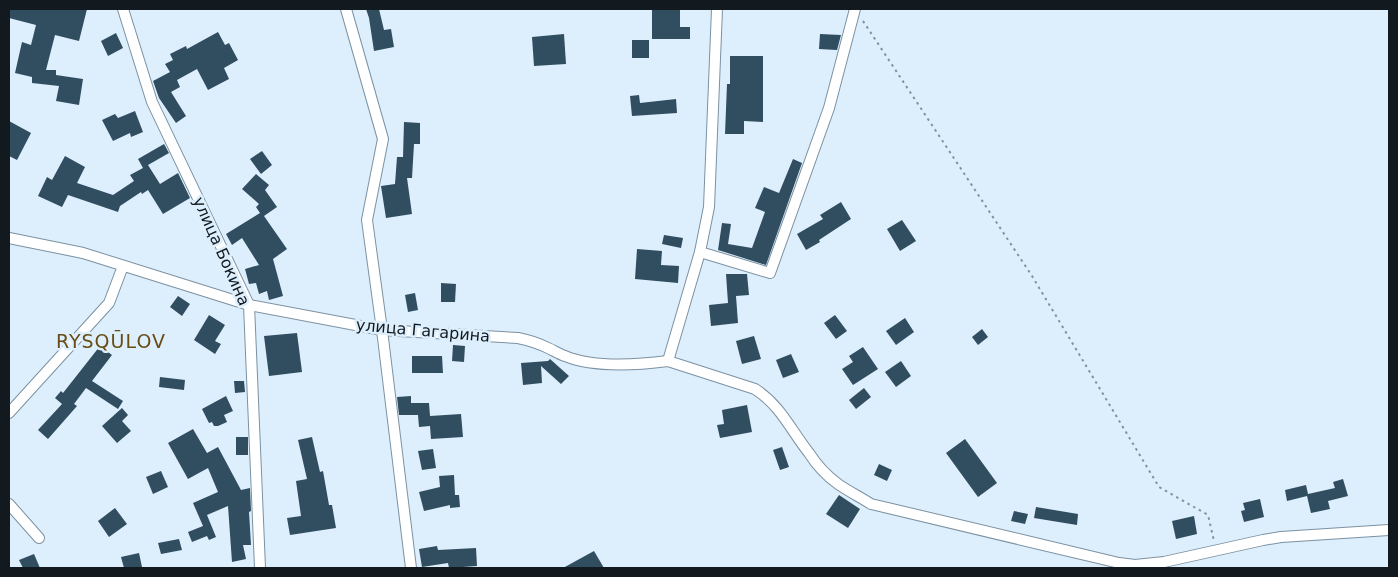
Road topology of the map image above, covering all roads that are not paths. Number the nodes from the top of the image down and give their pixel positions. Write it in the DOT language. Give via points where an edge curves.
graph roads {
  1 [pos="123,9"];
  2 [pos="346,9"];
  3 [pos="717,9"];
  4 [pos="855,9"];
  5 [pos="9,238"];
  6 [pos="700,252"];
  7 [pos="123,266"];
  8 [pos="250,305"];
  9 [pos="382,330"];
  10 [pos="668,361"];
  11 [pos="9,413"];
  12 [pos="9,504"];
  13 [pos="1389,530"];
  14 [pos="39,538"];
  15 [pos="260,568"];
  16 [pos="411,568"];
  1 -- 8 [label="street, улица Бокина" via="152,102"];
  2 -- 9 [label="street" via="383,139 367,220"];
  3 -- 6 [label="street" via="709,207"];
  4 -- 6 [label="street" via="830,108 770,273"];
  5 -- 7 [label="street, улица Гагарина" via="83,253"];
  6 -- 10 [label="street"];
  7 -- 8 [label="street, улица Гагарина"];
  7 -- 11 [label="street" via="109,303"];
  8 -- 9 [label="street, улица Гагарина"];
  8 -- 15 [label="street, улица Бокина"];
  9 -- 10 [label="street, улица Гагарина" via="518,338 581,362 599,364"];
  9 -- 16 [label="street"];
  10 -- 13 [label="street, улица Гагарина" via="755,389 766,396 823,470 836,483 871,504 1119,563 1164,562 1281,537"];
  12 -- 14 [label="street"];
}
